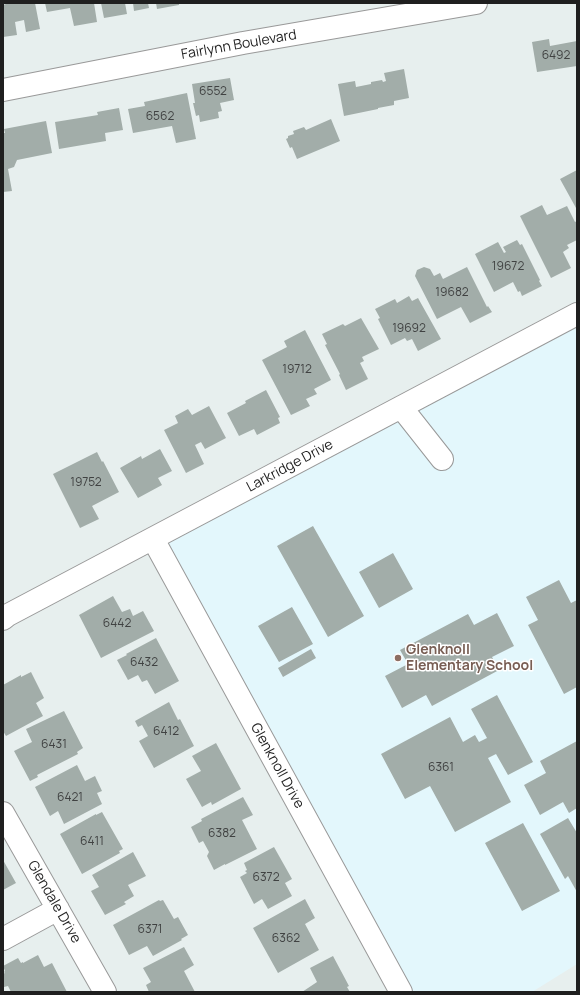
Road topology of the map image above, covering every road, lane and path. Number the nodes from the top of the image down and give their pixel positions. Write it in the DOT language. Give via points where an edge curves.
graph roads {
  1 [pos="476,3"];
  2 [pos="3,90"];
  3 [pos="577,314"];
  4 [pos="402,407"];
  5 [pos="442,459"];
  6 [pos="153,539"];
  7 [pos="3,619"];
  8 [pos="3,812"];
  9 [pos="58,909"];
  10 [pos="3,939"];
  11 [pos="105,992"];
  12 [pos="401,992"];
  1 -- 2 [label="street, Fairlynn Boulevard" via="243,43"];
  3 -- 4 [label="street, Larkridge Drive"];
  4 -- 5 [label="street"];
  4 -- 6 [label="street, Larkridge Drive"];
  6 -- 7 [label="street, Larkridge Drive"];
  6 -- 12 [label="street, Glenknoll Drive"];
  8 -- 9 [label="street, Glendale Drive"];
  9 -- 10 [label="street"];
  9 -- 11 [label="street, Glendale Drive"];
}
